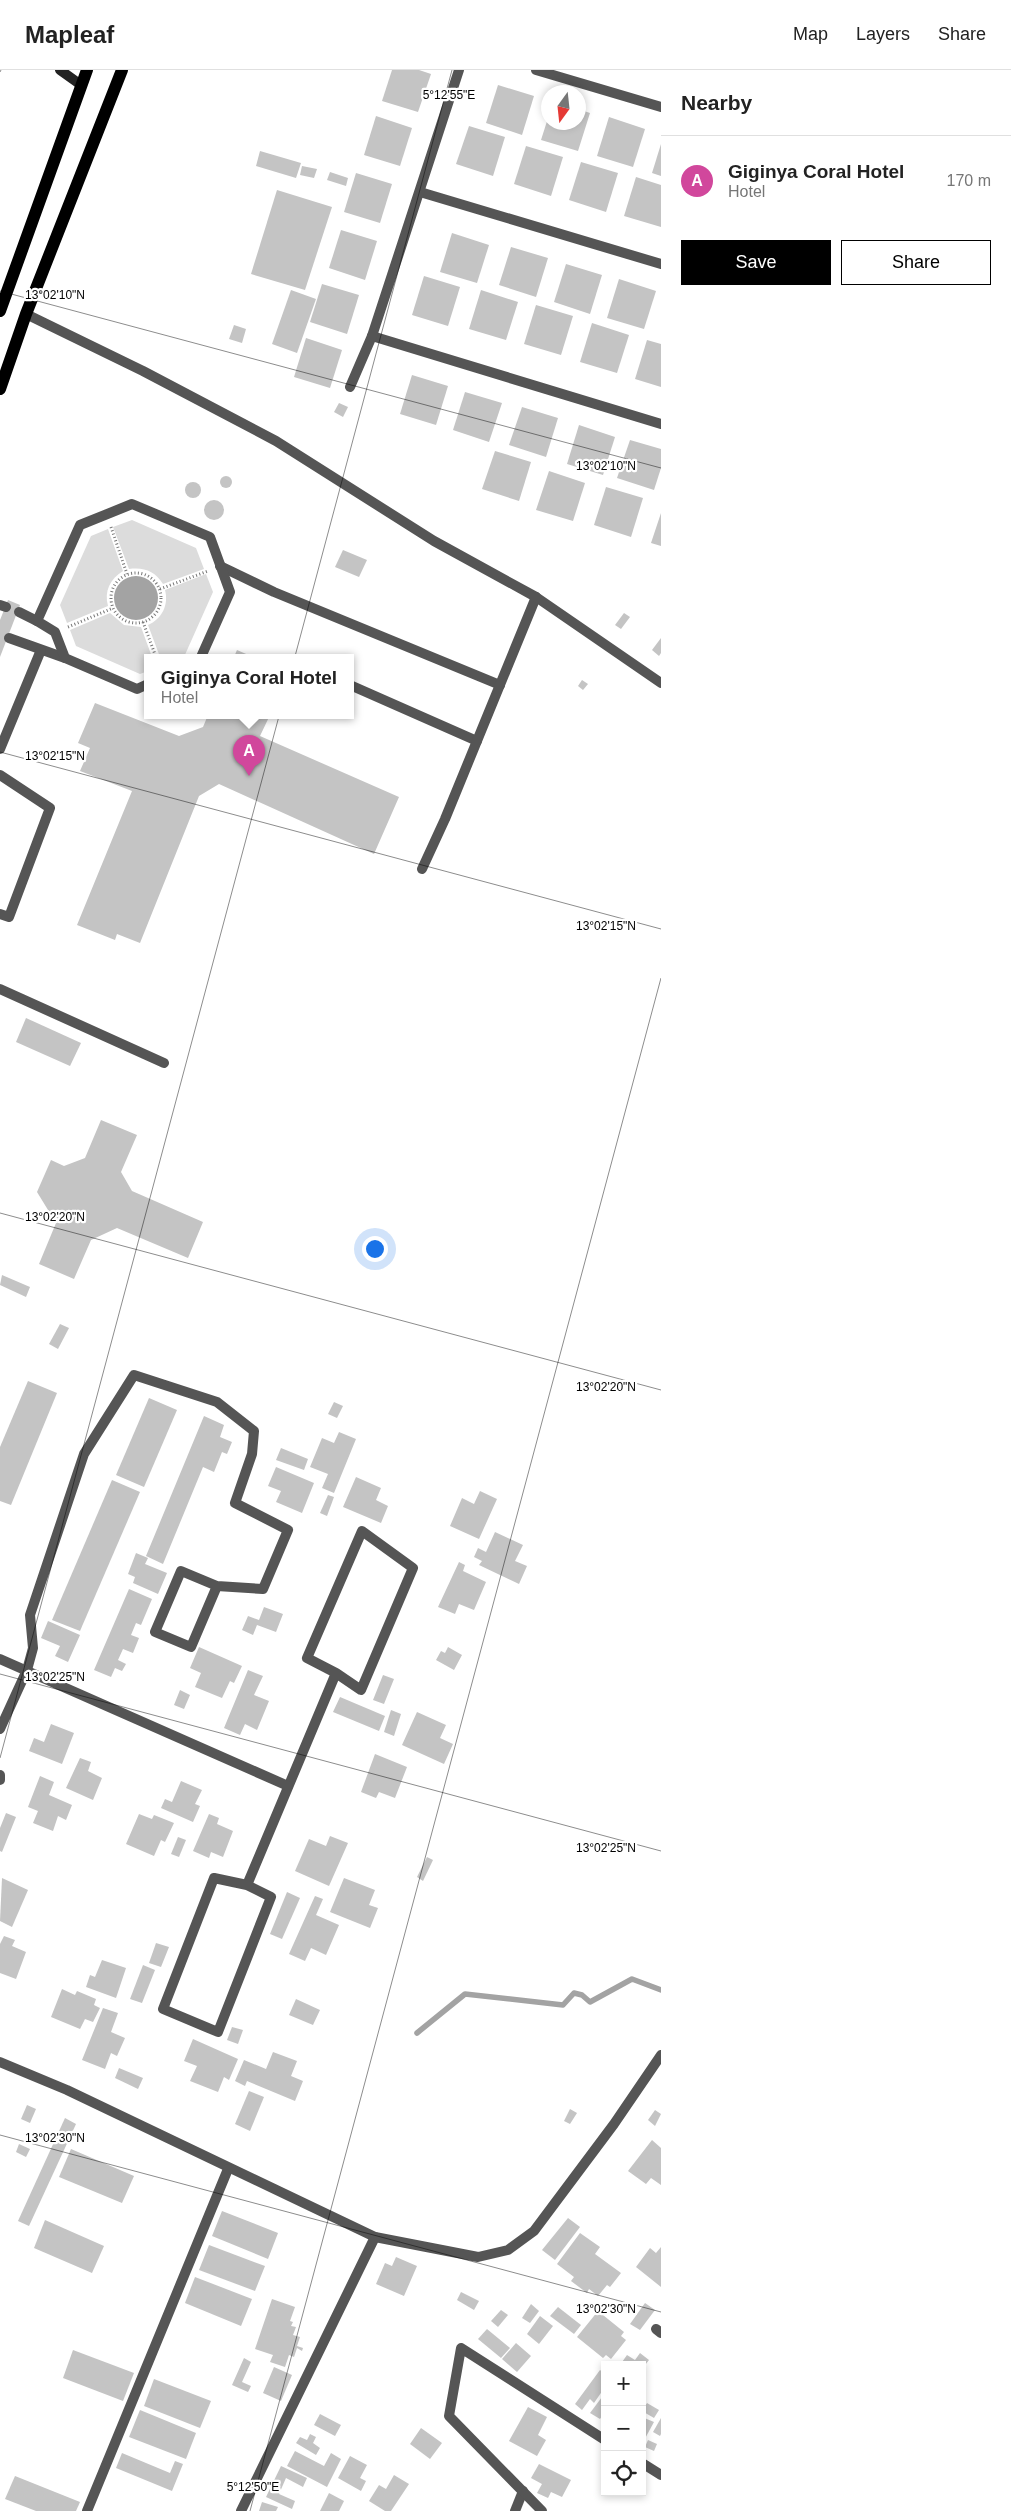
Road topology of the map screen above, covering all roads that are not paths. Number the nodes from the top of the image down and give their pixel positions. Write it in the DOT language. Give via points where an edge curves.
graph roads {
  1 [pos="60,70"];
  2 [pos="87,70"];
  3 [pos="122,70"];
  4 [pos="459,70"];
  5 [pos="536,70"];
  6 [pos="82,85"];
  7 [pos="661,107"];
  8 [pos="420,192"];
  9 [pos="661,264"];
  10 [pos="0,311"];
  11 [pos="26,314"];
  12 [pos="372,336"];
  13 [pos="350,388"];
  14 [pos="0,389"];
  15 [pos="661,424"];
  16 [pos="220,566"];
  17 [pos="536,597"];
  18 [pos="18,612"];
  19 [pos="37,621"];
  20 [pos="9,638"];
  21 [pos="41,650"];
  22 [pos="202,654"];
  23 [pos="65,658"];
  24 [pos="661,682"];
  25 [pos="500,685"];
  26 [pos="144,686"];
  27 [pos="354,687"];
  28 [pos="477,740"];
  29 [pos="0,749"];
  30 [pos="0,775"];
  31 [pos="422,869"];
  32 [pos="0,914"];
  33 [pos="0,990"];
  34 [pos="164,1063"];
  35 [pos="217,1586"];
  36 [pos="0,1659"];
  37 [pos="27,1670"];
  38 [pos="336,1672"];
  39 [pos="0,1729"];
  40 [pos="0,1775"];
  41 [pos="0,1780"];
  42 [pos="288,1786"];
  43 [pos="247,1885"];
  44 [pos="661,2055"];
  45 [pos="0,2062"];
  46 [pos="228,2169"];
  47 [pos="375,2237"];
  48 [pos="601,2437"];
  49 [pos="646,2466"];
  50 [pos="661,2475"];
  51 [pos="523,2491"];
  52 [pos="87,2511"];
  53 [pos="241,2511"];
  54 [pos="515,2511"];
  55 [pos="542,2511"];
  1 -- 6 [label="street"];
  2 -- 6 [label="main road"];
  3 -- 11 [label="main road"];
  4 -- 8 [label="street"];
  5 -- 7 [label="street"];
  6 -- 10 [label="main road"];
  8 -- 9 [label="street"];
  8 -- 12 [label="street"];
  11 -- 14 [label="main road"];
  11 -- 17 [label="street" via="144,370 276,441 434,541"];
  12 -- 13 [label="street"];
  12 -- 15 [label="street"];
  16 -- 19 [label="street" via="210,537 132,504 80,525"];
  16 -- 22 [label="street" via="230,592"];
  16 -- 25 [label="street" via="274,592"];
  17 -- 24 [label="street"];
  17 -- 25 [label="street"];
  18 -- 19 [label="street"];
  19 -- 23 [label="street" via="56,632"];
  20 -- 21 [label="street"];
  21 -- 23 [label="street"];
  21 -- 29 [label="street"];
  23 -- 26 [label="street" via="137,689"];
  25 -- 28 [label="street"];
  27 -- 28 [label="street"];
  28 -- 31 [label="street"];
  30 -- 32 [label="street" via="50,808 9,917"];
  33 -- 34 [label="street"];
  35 -- 35 [label="street" via="191,1647 155,1632 181,1571"];
  35 -- 37 [label="street" via="263,1589 288,1530 235,1503 252,1454 254,1430 217,1402 134,1375 84,1454 30,1615 33,1648"];
  36 -- 37 [label="street"];
  37 -- 39 [label="street"];
  37 -- 42 [label="street"];
  38 -- 38 [label="street" via="307,1658 362,1531 414,1568 360,1690"];
  38 -- 42 [label="street"];
  40 -- 41 [label="street"];
  42 -- 43 [label="street"];
  43 -- 43 [label="street" via="271,1897 218,2032 163,2008 214,1878"];
  44 -- 47 [label="street" via="534,2231 508,2250 478,2257"];
  45 -- 46 [label="street" via="67,2090"];
  46 -- 47 [label="street"];
  46 -- 52 [label="street"];
  47 -- 53 [label="street"];
  48 -- 51 [label="street" via="461,2348 449,2416"];
  49 -- 50 [label="street"];
  51 -- 54 [label="street"];
  51 -- 55 [label="street"];
}
